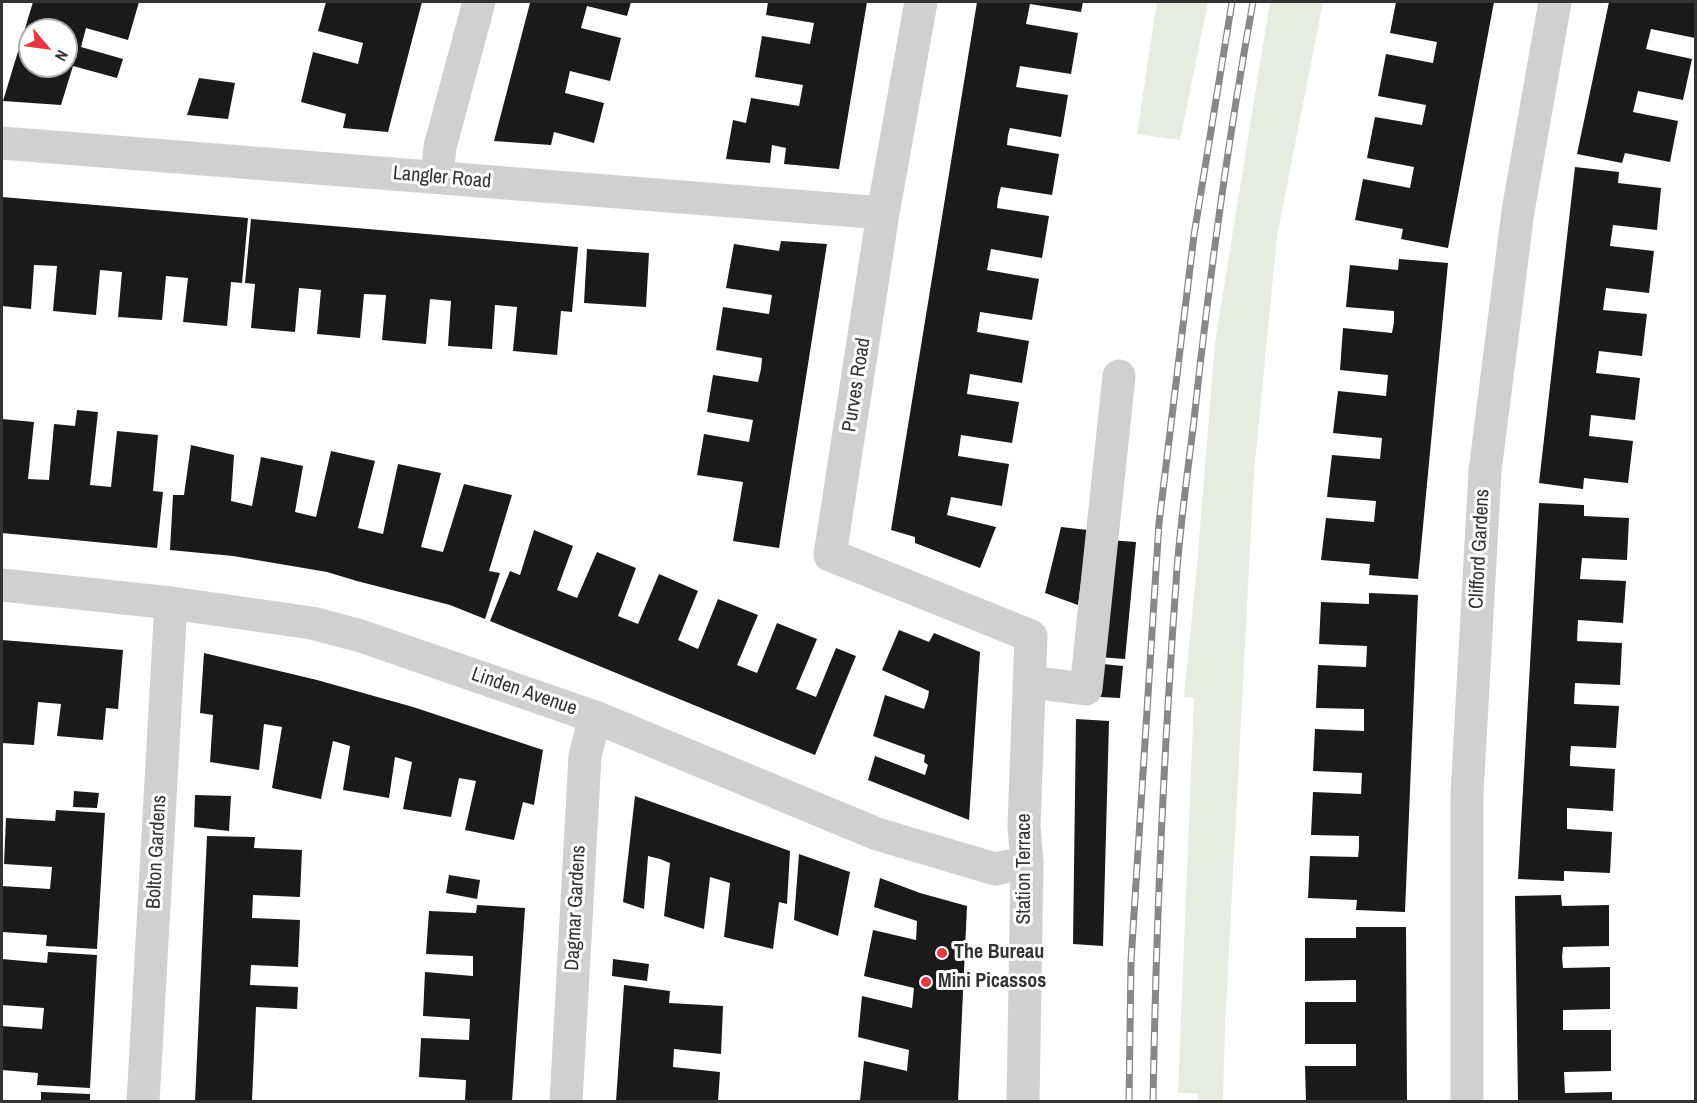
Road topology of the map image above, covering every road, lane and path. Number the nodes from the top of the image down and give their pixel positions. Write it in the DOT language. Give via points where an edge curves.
graph roads {
  1 [pos="479,2"];
  2 [pos="921,2"];
  3 [pos="1555,2"];
  4 [pos="2,143"];
  5 [pos="437,177"];
  6 [pos="883,213"];
  7 [pos="1119,376"];
  8 [pos="2,585"];
  9 [pos="171,603"];
  10 [pos="1031,636"];
  11 [pos="1030,682"];
  12 [pos="596,717"];
  13 [pos="1027,864"];
  14 [pos="143,1101"];
  15 [pos="566,1101"];
  16 [pos="1023,1101"];
  17 [pos="1467,1101"];
  1 -- 5 [label="street" via="440,147"];
  2 -- 6 [label="street, Purves Road"];
  3 -- 17 [label="street, Clifford Gardens" via="1518,211 1485,471 1467,794"];
  4 -- 5 [label="street, Langler Road"];
  5 -- 6 [label="street, Langler Road"];
  6 -- 10 [label="street, Purves Road" via="830,555"];
  7 -- 11 [label="street" via="1086,689"];
  8 -- 9 [label="street, Linden Avenue"];
  9 -- 12 [label="street, Linden Avenue" via="312,623 361,636"];
  9 -- 14 [label="street, Bolton Gardens"];
  10 -- 11 [label="street, Station Terrace"];
  11 -- 13 [label="street, Station Terrace" via="1024,826"];
  12 -- 13 [label="street, Linden Avenue" via="877,834 995,869"];
  12 -- 15 [label="street, Dagmar Gardens" via="585,767"];
  13 -- 16 [label="street, Station Terrace"];
}
